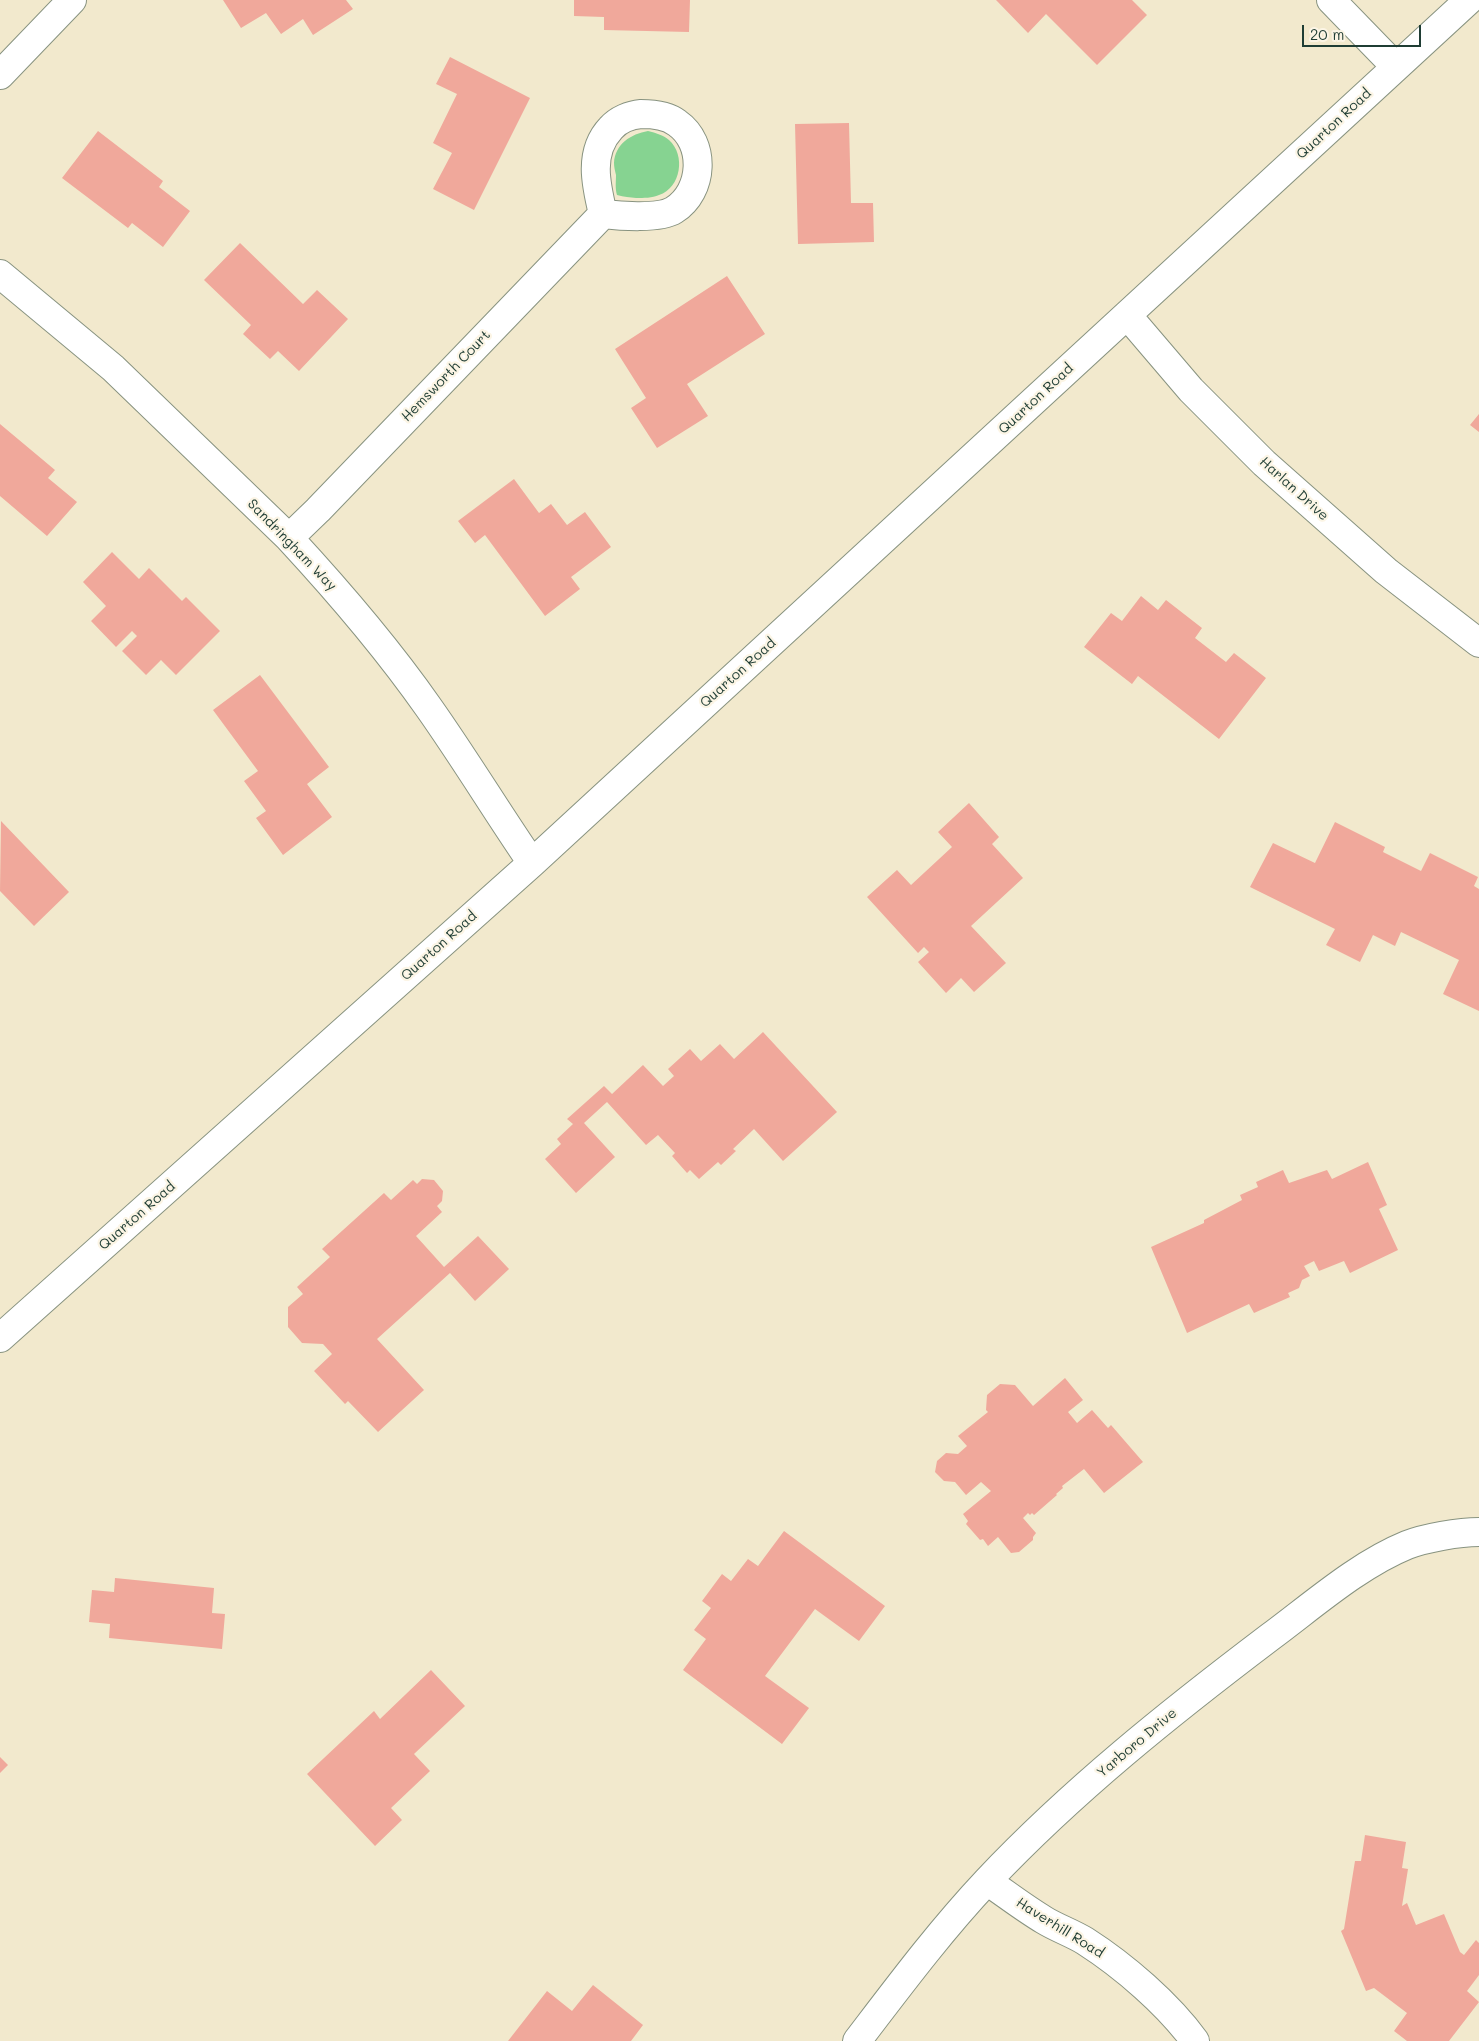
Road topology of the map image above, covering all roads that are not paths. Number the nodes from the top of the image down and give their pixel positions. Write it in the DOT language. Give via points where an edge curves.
graph roads {
  1 [pos="72,0"];
  2 [pos="1331,0"];
  3 [pos="1469,0"];
  4 [pos="1396,67"];
  5 [pos="0,75"];
  6 [pos="603,214"];
  7 [pos="0,274"];
  8 [pos="1127,315"];
  9 [pos="289,538"];
  10 [pos="1479,643"];
  11 [pos="532,863"];
  12 [pos="0,1338"];
  13 [pos="1479,1532"];
  14 [pos="987,1881"];
  15 [pos="858,2041"];
  16 [pos="1195,2041"];
  1 -- 5 [label="street"];
  2 -- 4 [label="street"];
  3 -- 4 [label="street, Quarton Road"];
  4 -- 8 [label="street, Quarton Road"];
  6 -- 9 [label="street, Hemsworth Court"];
  7 -- 9 [label="street, Sandringham Way" via="113,368"];
  8 -- 10 [label="street, Harlan Drive" via="1191,390 1264,463 1386,571"];
  8 -- 11 [label="street, Quarton Road"];
  9 -- 11 [label="street, Sandringham Way" via="374,634 430,709"];
  11 -- 12 [label="street, Quarton Road"];
  13 -- 14 [label="street, Yarboro Drive" via="1463,1532 1407,1545 1361,1570 1157,1725 1073,1798"];
  14 -- 15 [label="street, Yarboro Drive" via="925,1952"];
  14 -- 16 [label="street, Haverhill Road" via="1118,1965 1154,1996"];
}
